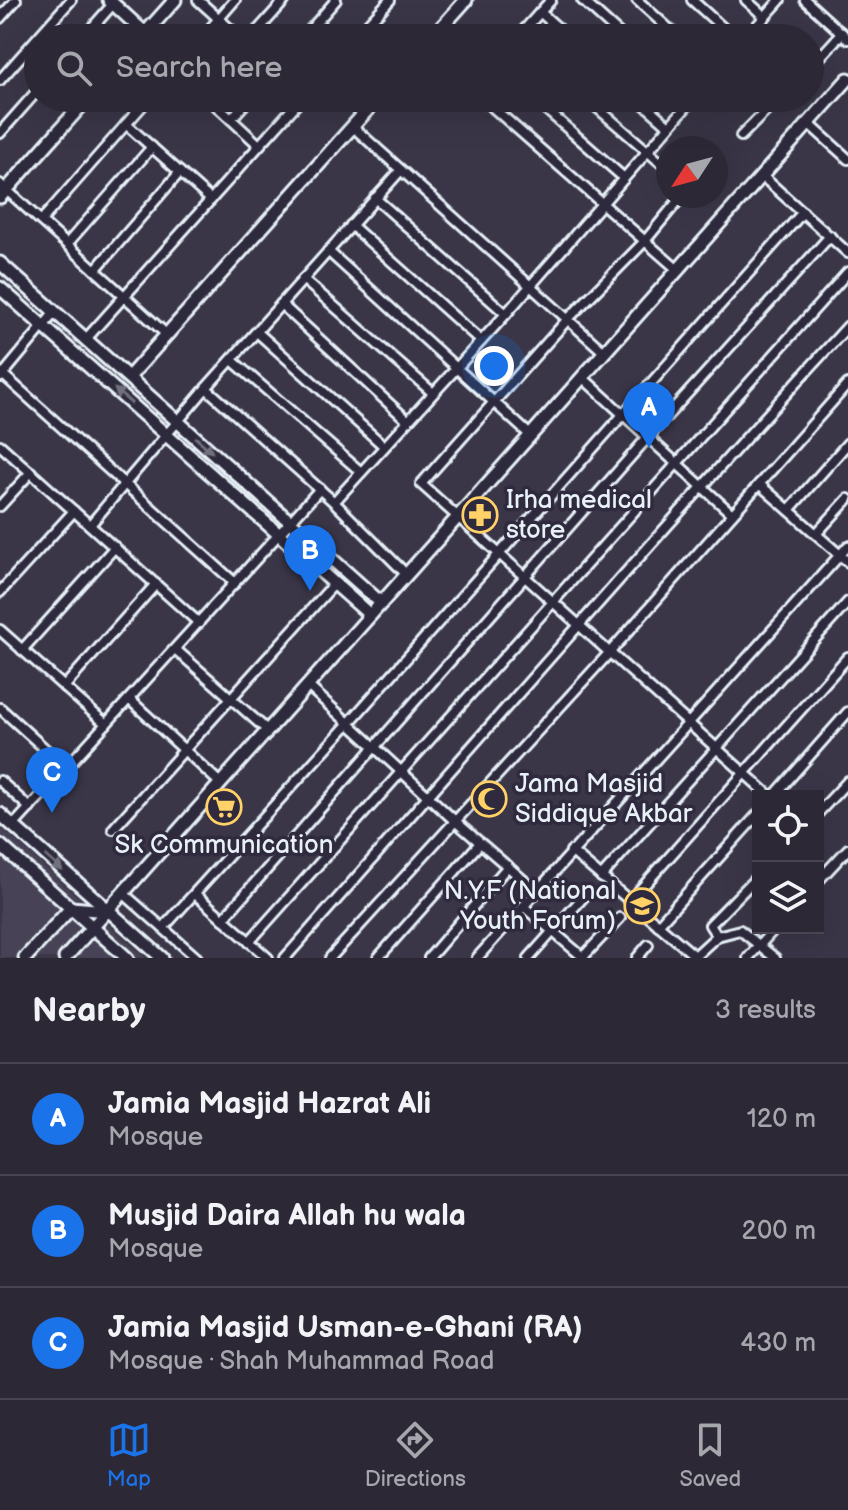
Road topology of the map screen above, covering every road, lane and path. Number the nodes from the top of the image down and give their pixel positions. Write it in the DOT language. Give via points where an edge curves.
graph roads {
  1 [pos="16,0"];
  2 [pos="71,0"];
  3 [pos="175,0"];
  4 [pos="198,0"];
  5 [pos="235,0"];
  6 [pos="285,0"];
  7 [pos="336,0"];
  8 [pos="390,0"];
  9 [pos="466,0"];
  10 [pos="551,0"];
  11 [pos="582,0"];
  12 [pos="637,0"];
  13 [pos="692,0"];
  14 [pos="746,0"];
  15 [pos="780,0"];
  16 [pos="805,0"];
  17 [pos="111,2"];
  18 [pos="540,12"];
  19 [pos="765,17"];
  20 [pos="0,18"];
  21 [pos="219,19"];
  22 [pos="49,24"];
  23 [pos="94,24"];
  24 [pos="132,24"];
  25 [pos="153,24"];
  26 [pos="215,24"];
  27 [pos="225,24"];
  28 [pos="264,24"];
  29 [pos="315,24"];
  30 [pos="368,24"];
  31 [pos="445,24"];
  32 [pos="530,24"];
  33 [pos="553,24"];
  34 [pos="609,24"];
  35 [pos="664,24"];
  36 [pos="719,24"];
  37 [pos="759,24"];
  38 [pos="845,36"];
  39 [pos="24,51"];
  40 [pos="824,55"];
  41 [pos="2,75"];
  42 [pos="848,79"];
  43 [pos="824,105"];
  44 [pos="24,106"];
  45 [pos="71,112"];
  46 [pos="137,112"];
  47 [pos="223,112"];
  48 [pos="237,112"];
  49 [pos="289,112"];
  50 [pos="365,112"];
  51 [pos="498,112"];
  52 [pos="549,112"];
  53 [pos="602,112"];
  54 [pos="653,112"];
  55 [pos="681,112"];
  56 [pos="765,112"];
  57 [pos="818,112"];
  58 [pos="231,119"];
  59 [pos="808,123"];
  60 [pos="126,124"];
  61 [pos="352,126"];
  62 [pos="669,126"];
  63 [pos="0,133"];
  64 [pos="741,136"];
  65 [pos="259,145"];
  66 [pos="152,147"];
  67 [pos="647,151"];
  68 [pos="656,159"];
  69 [pos="848,159"];
  70 [pos="401,170"];
  71 [pos="180,172"];
  72 [pos="762,176"];
  73 [pos="624,178"];
  74 [pos="2,190"];
  75 [pos="375,198"];
  76 [pos="211,200"];
  77 [pos="602,203"];
  78 [pos="672,208"];
  79 [pos="803,212"];
  80 [pos="41,221"];
  81 [pos="351,225"];
  82 [pos="830,236"];
  83 [pos="645,241"];
  84 [pos="67,244"];
  85 [pos="328,251"];
  86 [pos="848,253"];
  87 [pos="0,263"];
  88 [pos="95,270"];
  89 [pos="678,270"];
  90 [pos="848,272"];
  91 [pos="303,279"];
  92 [pos="530,285"];
  93 [pos="0,288"];
  94 [pos="124,296"];
  95 [pos="281,304"];
  96 [pos="55,312"];
  97 [pos="506,314"];
  98 [pos="568,319"];
  99 [pos="43,326"];
  100 [pos="848,326"];
  101 [pos="257,332"];
  102 [pos="166,334"];
  103 [pos="86,339"];
  104 [pos="481,341"];
  105 [pos="604,352"];
  106 [pos="232,360"];
  107 [pos="455,367"];
  108 [pos="1,374"];
  109 [pos="129,377"];
  110 [pos="582,377"];
  111 [pos="848,384"];
  112 [pos="206,388"];
  113 [pos="433,393"];
  114 [pos="494,403"];
  115 [pos="624,415"];
  116 [pos="407,420"];
  117 [pos="178,422"];
  118 [pos="168,435"];
  119 [pos="530,435"];
  120 [pos="648,437"];
  121 [pos="848,443"];
  122 [pos="0,445"];
  123 [pos="384,446"];
  124 [pos="676,463"];
  125 [pos="31,472"];
  126 [pos="361,472"];
  127 [pos="759,484"];
  128 [pos="127,485"];
  129 [pos="701,486"];
  130 [pos="320,489"];
  131 [pos="848,499"];
  132 [pos="334,502"];
  133 [pos="0,506"];
  134 [pos="789,510"];
  135 [pos="74,511"];
  136 [pos="732,514"];
  137 [pos="457,517"];
  138 [pos="291,522"];
  139 [pos="90,525"];
  140 [pos="280,534"];
  141 [pos="816,534"];
  142 [pos="848,546"];
  143 [pos="115,547"];
  144 [pos="499,554"];
  145 [pos="840,555"];
  146 [pos="848,562"];
  147 [pos="406,574"];
  148 [pos="525,577"];
  149 [pos="235,583"];
  150 [pos="335,583"];
  151 [pos="156,584"];
  152 [pos="0,592"];
  153 [pos="554,602"];
  154 [pos="848,602"];
  155 [pos="381,603"];
  156 [pos="370,615"];
  157 [pos="199,623"];
  158 [pos="581,626"];
  159 [pos="0,630"];
  160 [pos="175,649"];
  161 [pos="22,650"];
  162 [pos="610,652"];
  163 [pos="848,657"];
  164 [pos="307,685"];
  165 [pos="64,687"];
  166 [pos="129,699"];
  167 [pos="231,699"];
  168 [pos="0,708"];
  169 [pos="848,712"];
  170 [pos="349,723"];
  171 [pos="689,723"];
  172 [pos="106,724"];
  173 [pos="267,730"];
  174 [pos="375,747"];
  175 [pos="718,749"];
  176 [pos="185,750"];
  177 [pos="66,768"];
  178 [pos="402,772"];
  179 [pos="745,773"];
  180 [pos="0,781"];
  181 [pos="848,781"];
  182 [pos="220,783"];
  183 [pos="765,790"];
  184 [pos="777,790"];
  185 [pos="428,796"];
  186 [pos="824,807"];
  187 [pos="30,808"];
  188 [pos="0,814"];
  189 [pos="455,821"];
  190 [pos="752,821"];
  191 [pos="13,826"];
  192 [pos="113,829"];
  193 [pos="480,843"];
  194 [pos="0,845"];
  195 [pos="848,849"];
  196 [pos="571,851"];
  197 [pos="508,866"];
  198 [pos="824,875"];
  199 [pos="601,877"];
  200 [pos="752,882"];
  201 [pos="536,891"];
  202 [pos="123,893"];
  203 [pos="195,894"];
  204 [pos="586,894"];
  205 [pos="630,901"];
  206 [pos="523,906"];
  207 [pos="71,908"];
  208 [pos="108,911"];
  209 [pos="620,918"];
  210 [pos="223,919"];
  211 [pos="658,925"];
  212 [pos="92,928"];
  213 [pos="163,928"];
  214 [pos="553,931"];
  215 [pos="769,934"];
  216 [pos="717,936"];
  217 [pos="249,942"];
  218 [pos="760,944"];
  219 [pos="648,945"];
  220 [pos="694,957"];
  221 [pos="25,958"];
  222 [pos="65,958"];
  223 [pos="127,958"];
  224 [pos="162,958"];
  225 [pos="197,958"];
  226 [pos="268,958"];
  227 [pos="285,958"];
  228 [pos="330,958"];
  229 [pos="378,958"];
  230 [pos="429,958"];
  231 [pos="477,958"];
  232 [pos="529,958"];
  233 [pos="583,958"];
  234 [pos="637,958"];
  235 [pos="748,958"];
  236 [pos="775,958"];
  1 -- 20 [label="street"];
  2 -- 22 [label="street"];
  3 -- 25 [label="street"];
  4 -- 21 [label="street"];
  5 -- 21 [label="street"];
  6 -- 28 [label="street"];
  7 -- 29 [label="street"];
  8 -- 30 [label="street"];
  9 -- 31 [label="street"];
  10 -- 18 [label="street"];
  11 -- 34 [label="street"];
  12 -- 35 [label="street"];
  13 -- 36 [label="street"];
  14 -- 19 [label="street"];
  15 -- 19 [label="street"];
  16 -- 38 [label="street"];
  17 -- 23 [label="street"];
  17 -- 24 [label="street"];
  18 -- 32 [label="street"];
  18 -- 33 [label="street"];
  19 -- 37 [label="street"];
  21 -- 26 [label="street"];
  21 -- 27 [label="street"];
  38 -- 40 [label="street"];
  39 -- 41 [label="street"];
  42 -- 43 [label="street"];
  44 -- 63 [label="street"];
  45 -- 74 [label="street"];
  46 -- 60 [label="street"];
  47 -- 58 [label="street"];
  48 -- 58 [label="street"];
  49 -- 65 [label="street"];
  50 -- 61 [label="street"];
  51 -- 77 [label="street"];
  52 -- 73 [label="street"];
  53 -- 67 [label="street"];
  54 -- 62 [label="street"];
  55 -- 62 [label="street"];
  56 -- 64 [label="street"];
  57 -- 59 [label="street"];
  58 -- 65 [label="street"];
  59 -- 69 [label="street"];
  59 -- 72 [label="street"];
  60 -- 66 [label="street"];
  60 -- 80 [label="street"];
  61 -- 70 [label="street"];
  61 -- 102 [label="street"];
  62 -- 67 [label="street"];
  65 -- 76 [label="street"];
  66 -- 71 [label="street"];
  66 -- 84 [label="street"];
  67 -- 68 [label="street"];
  67 -- 73 [label="street"];
  70 -- 75 [label="street"];
  70 -- 92 [label="street"];
  71 -- 76 [label="street"];
  71 -- 88 [label="street"];
  72 -- 79 [label="street"];
  72 -- 89 [label="street"];
  73 -- 77 [label="street"];
  74 -- 80 [label="street"];
  75 -- 81 [label="street"];
  75 -- 97 [label="street"];
  76 -- 94 [label="street"];
  77 -- 83 [label="street"];
  77 -- 92 [label="street"];
  78 -- 83 [label="street"];
  79 -- 82 [label="street"];
  79 -- 115 [label="street"];
  80 -- 84 [label="street"];
  81 -- 85 [label="street"];
  81 -- 104 [label="street"];
  82 -- 86 [label="street"];
  82 -- 120 [label="street"];
  83 -- 89 [label="street"];
  83 -- 98 [label="street"];
  84 -- 88 [label="street"];
  85 -- 91 [label="street"];
  85 -- 107 [label="street"];
  87 -- 96 [label="street"];
  88 -- 94 [label="street"];
  89 -- 105 [label="street"];
  90 -- 124 [label="street"];
  91 -- 95 [label="street"];
  91 -- 113 [label="street"];
  92 -- 97 [label="street"];
  92 -- 98 [label="street"];
  93 -- 99 [label="street"];
  94 -- 102 [label="street"];
  94 -- 103 [label="street"];
  95 -- 101 [label="street"];
  95 -- 116 [label="street"];
  96 -- 99 [label="street"];
  96 -- 103 [label="street"];
  97 -- 104 [label="street"];
  98 -- 105 [label="street"];
  98 -- 114 [label="street"];
  99 -- 108 [label="street"];
  118 -- 99 [label="street, one-way"];
  100 -- 129 [label="street"];
  101 -- 106 [label="street"];
  101 -- 123 [label="street"];
  102 -- 109 [label="street"];
  103 -- 109 [label="street"];
  104 -- 107 [label="street"];
  105 -- 110 [label="street"];
  106 -- 112 [label="street"];
  106 -- 126 [label="street"];
  107 -- 113 [label="street"];
  107 -- 114 [label="street"];
  108 -- 128 [label="street"];
  109 -- 117 [label="street"];
  110 -- 115 [label="street"];
  110 -- 119 [label="street"];
  111 -- 127 [label="street"];
  112 -- 117 [label="street"];
  112 -- 130 [label="street"];
  113 -- 116 [label="street"];
  114 -- 119 [label="street"];
  114 -- 137 [label="street" via="421,484"];
  115 -- 120 [label="street"];
  115 -- 144 [label="street"];
  116 -- 123 [label="street"];
  117 -- 118 [label="street"];
  117 -- 138 [label="street, one-way"];
  118 -- 128 [label="street"];
  118 -- 140 [label="street"];
  119 -- 137 [label="street"];
  120 -- 124 [label="street"];
  120 -- 148 [label="street"];
  121 -- 134 [label="street"];
  122 -- 125 [label="street"];
  123 -- 126 [label="street"];
  124 -- 129 [label="street"];
  124 -- 153 [label="street"];
  125 -- 133 [label="street"];
  125 -- 135 [label="street"];
  126 -- 132 [label="street"];
  127 -- 134 [label="street"];
  127 -- 136 [label="street"];
  128 -- 139 [label="street"];
  128 -- 149 [label="street"];
  129 -- 136 [label="street"];
  129 -- 158 [label="street"];
  130 -- 132 [label="street"];
  130 -- 138 [label="street"];
  131 -- 141 [label="street"];
  132 -- 147 [label="street"];
  134 -- 141 [label="street"];
  135 -- 139 [label="street"];
  135 -- 152 [label="street"];
  136 -- 162 [label="street"];
  137 -- 144 [label="street"];
  137 -- 147 [label="street"];
  138 -- 140 [label="street"];
  138 -- 155 [label="street"];
  139 -- 143 [label="street"];
  140 -- 149 [label="street"];
  140 -- 150 [label="street"];
  141 -- 145 [label="street"];
  142 -- 145 [label="street"];
  143 -- 151 [label="street"];
  143 -- 161 [label="street"];
  144 -- 148 [label="street"];
  144 -- 170 [label="street"];
  145 -- 146 [label="street"];
  145 -- 171 [label="street"];
  147 -- 155 [label="street"];
  148 -- 153 [label="street"];
  148 -- 174 [label="street"];
  149 -- 157 [label="street"];
  150 -- 156 [label="street"];
  150 -- 167 [label="street"];
  151 -- 157 [label="street"];
  151 -- 165 [label="street"];
  153 -- 158 [label="street"];
  153 -- 178 [label="street"];
  154 -- 175 [label="street"];
  155 -- 156 [label="street"];
  156 -- 164 [label="street"];
  157 -- 160 [label="street"];
  158 -- 162 [label="street"];
  158 -- 185 [label="street"];
  159 -- 161 [label="street"];
  160 -- 166 [label="street"];
  160 -- 167 [label="street"];
  161 -- 165 [label="street"];
  162 -- 171 [label="street"];
  162 -- 189 [label="street"];
  163 -- 179 [label="street"];
  164 -- 170 [label="street"];
  164 -- 173 [label="street"];
  165 -- 172 [label="street"];
  166 -- 172 [label="street"];
  166 -- 176 [label="street"];
  167 -- 173 [label="street"];
  167 -- 176 [label="street"];
  168 -- 177 [label="street"];
  169 -- 184 [label="street"];
  170 -- 174 [label="street"];
  170 -- 203 [label="street"];
  171 -- 175 [label="street"];
  171 -- 196 [label="street"];
  172 -- 177 [label="street"];
  173 -- 182 [label="street"];
  174 -- 178 [label="street"];
  174 -- 210 [label="street"];
  175 -- 179 [label="street"];
  175 -- 199 [label="street"];
  176 -- 182 [label="street"];
  176 -- 192 [label="street"];
  177 -- 187 [label="street"];
  178 -- 185 [label="street"];
  178 -- 217 [label="street"];
  179 -- 183 [label="street"];
  179 -- 205 [label="street"];
  180 -- 187 [label="street"];
  181 -- 186 [label="street"];
  182 -- 202 [label="street"];
  185 -- 189 [label="street"];
  185 -- 227 [label="street"];
  187 -- 191 [label="street"];
  188 -- 191 [label="street"];
  189 -- 193 [label="street"];
  189 -- 228 [label="street"];
  190 -- 211 [label="street"];
  191 -- 208 [label="street, one-way"];
  193 -- 197 [label="street"];
  193 -- 229 [label="street"];
  194 -- 207 [label="street"];
  195 -- 198 [label="street"];
  196 -- 199 [label="street"];
  196 -- 201 [label="street"];
  197 -- 201 [label="street"];
  197 -- 230 [label="street"];
  199 -- 205 [label="street"];
  200 -- 216 [label="street" via="710,925"];
  201 -- 206 [label="street"];
  202 -- 208 [label="street"];
  202 -- 213 [label="street"];
  203 -- 210 [label="street"];
  203 -- 213 [label="street"];
  204 -- 214 [label="street"];
  205 -- 211 [label="street"];
  206 -- 214 [label="street"];
  206 -- 231 [label="street"];
  207 -- 208 [label="street"];
  207 -- 212 [label="street"];
  207 -- 221 [label="street"];
  208 -- 212 [label="street"];
  208 -- 224 [label="street"];
  209 -- 233 [label="street"];
  210 -- 217 [label="street"];
  211 -- 220 [label="street"];
  212 -- 222 [label="street"];
  212 -- 223 [label="street"];
  213 -- 225 [label="street"];
  214 -- 232 [label="street"];
  214 -- 233 [label="street"];
  215 -- 218 [label="street"];
  216 -- 218 [label="street" via="740,930"];
  216 -- 220 [label="street"];
  217 -- 226 [label="street"];
  218 -- 235 [label="street"];
  218 -- 236 [label="street"];
  219 -- 234 [label="street"];
}
